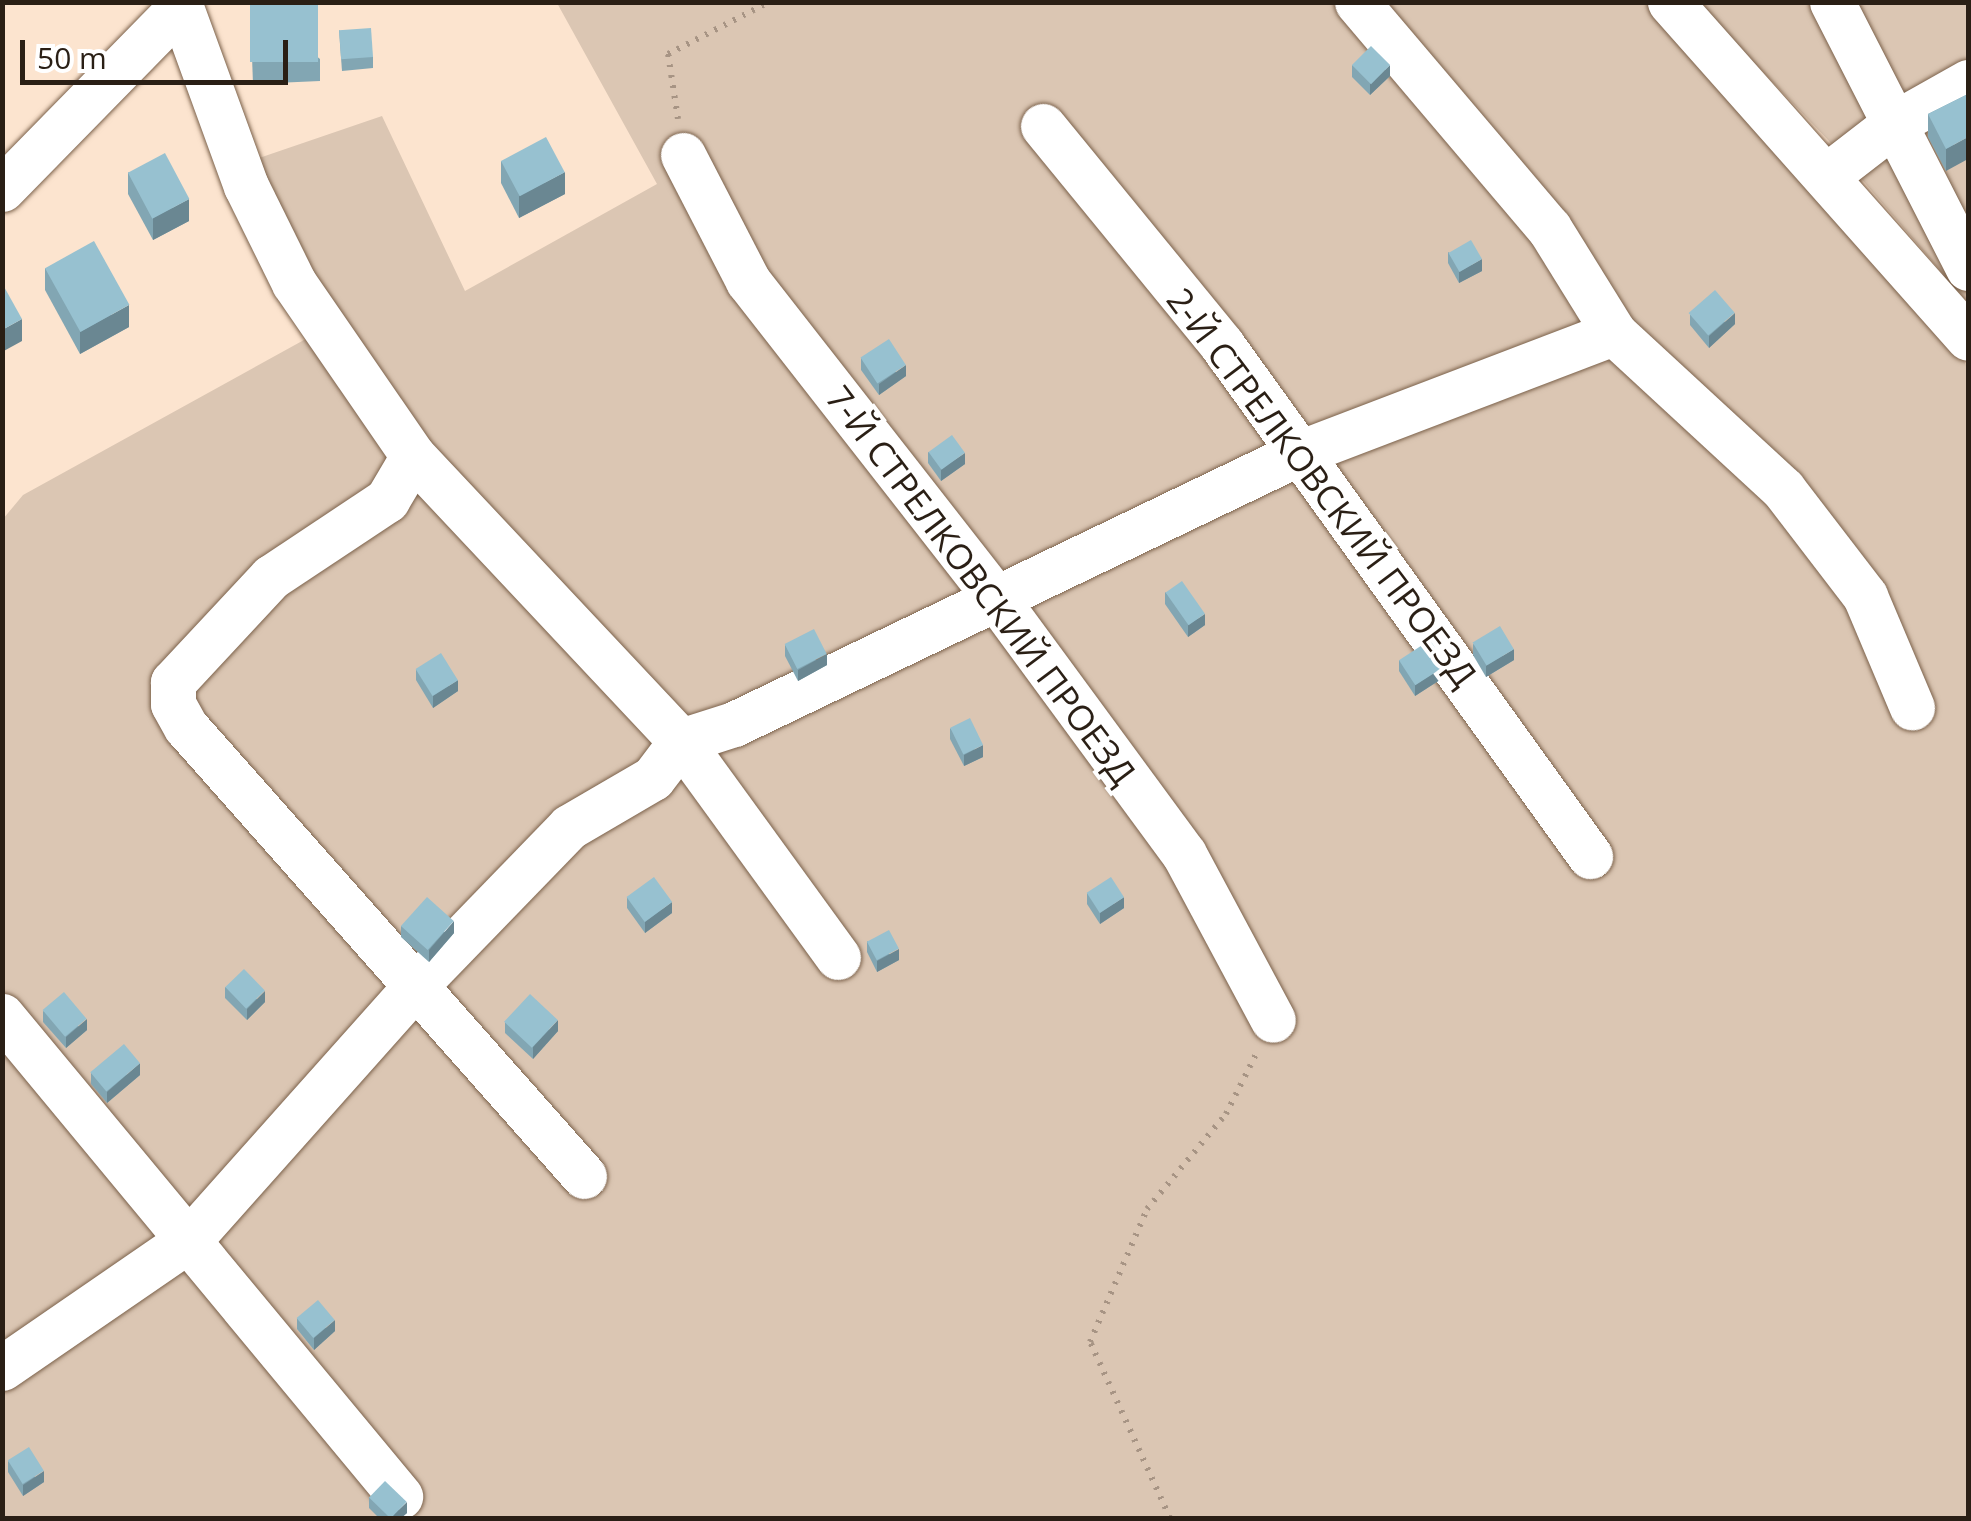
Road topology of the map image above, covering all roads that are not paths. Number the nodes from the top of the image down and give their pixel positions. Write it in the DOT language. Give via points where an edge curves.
graph roads {
  1 [pos="1357,2"];
  2 [pos="1670,2"];
  3 [pos="1832,2"];
  4 [pos="179,6"];
  5 [pos="1968,82"];
  6 [pos="1895,122"];
  7 [pos="1043,126"];
  8 [pos="683,155"];
  9 [pos="1829,174"];
  10 [pos="2,189"];
  11 [pos="1968,268"];
  12 [pos="1614,333"];
  13 [pos="1968,338"];
  14 [pos="1299,453"];
  15 [pos="414,456"];
  16 [pos="998,600"];
  17 [pos="1912,707"];
  18 [pos="682,741"];
  19 [pos="1590,856"];
  20 [pos="838,957"];
  21 [pos="416,984"];
  22 [pos="2,1016"];
  23 [pos="1273,1020"];
  24 [pos="584,1176"];
  25 [pos="190,1239"];
  26 [pos="2,1368"];
  27 [pos="400,1496"];
  1 -- 12 [label="street" via="1550,228"];
  2 -- 9 [label="street"];
  3 -- 6 [label="street"];
  4 -- 10 [label="street"];
  4 -- 15 [label="street" via="246,186 294,283"];
  5 -- 6 [label="street"];
  6 -- 9 [label="street"];
  6 -- 11 [label="street"];
  7 -- 14 [label="street, 2-Й СТРЕЛКОВСКИЙ ПРОЕЗД" via="1222,345"];
  8 -- 16 [label="street, 7-Й СТРЕЛКОВСКИЙ ПРОЕЗД" via="748,281"];
  9 -- 13 [label="street"];
  12 -- 14 [label="street"];
  12 -- 17 [label="street" via="1783,490 1865,596"];
  14 -- 16 [label="street"];
  14 -- 19 [label="street, 2-Й СТРЕЛКОВСКИЙ ПРОЕЗД"];
  15 -- 18 [label="street"];
  15 -- 21 [label="street" via="387,500 271,576 173,682 173,704 186,727"];
  16 -- 18 [label="street" via="734,724"];
  16 -- 23 [label="street, 7-Й СТРЕЛКОВСКИЙ ПРОЕЗД" via="1184,854"];
  18 -- 20 [label="street"];
  18 -- 21 [label="street" via="653,778 569,827"];
  21 -- 24 [label="street"];
  21 -- 25 [label="street"];
  22 -- 25 [label="street"];
  25 -- 26 [label="street"];
  25 -- 27 [label="street"];
}
